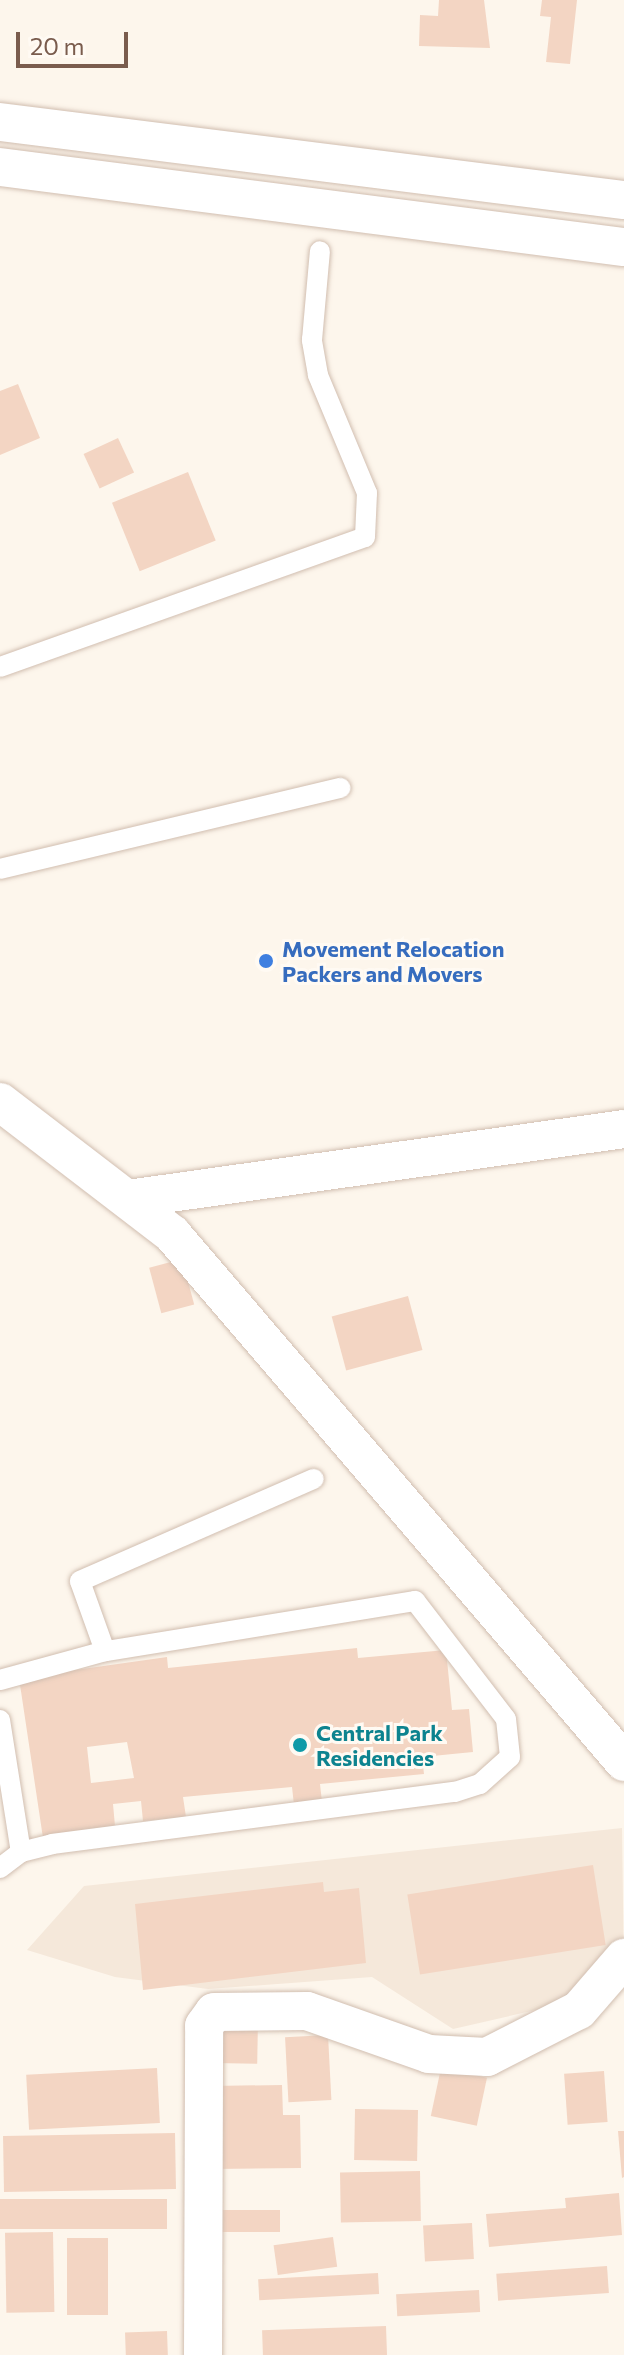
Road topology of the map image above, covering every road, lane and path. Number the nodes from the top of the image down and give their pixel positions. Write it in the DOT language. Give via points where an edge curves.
graph roads {
  1 [pos="0,122"];
  2 [pos="0,167"];
  3 [pos="624,200"];
  4 [pos="624,247"];
  5 [pos="320,251"];
  6 [pos="0,667"];
  7 [pos="340,788"];
  8 [pos="0,869"];
  9 [pos="0,1102"];
  10 [pos="624,1129"];
  11 [pos="128,1199"];
  12 [pos="314,1479"];
  13 [pos="105,1651"];
  14 [pos="0,1680"];
  15 [pos="0,1720"];
  16 [pos="624,1762"];
  17 [pos="21,1852"];
  18 [pos="0,1868"];
  19 [pos="624,1958"];
  20 [pos="203,2355"];
  1 -- 3 [label="street"];
  2 -- 4 [label="street"];
  5 -- 6 [label="lane" via="312,340 318,375 367,493 365,537"];
  7 -- 8 [label="lane"];
  9 -- 11 [label="street"];
  10 -- 11 [label="street"];
  11 -- 16 [label="street" via="172,1234"];
  12 -- 13 [label="lane" via="80,1581"];
  13 -- 14 [label="lane"];
  13 -- 17 [label="lane" via="415,1601 506,1719 510,1757 501,1770 455,1792"];
  15 -- 17 [label="lane"];
  17 -- 18 [label="lane"];
  19 -- 20 [label="street" via="579,2010 487,2057 429,2054 307,2011 214,2012 204,2026"];
}
